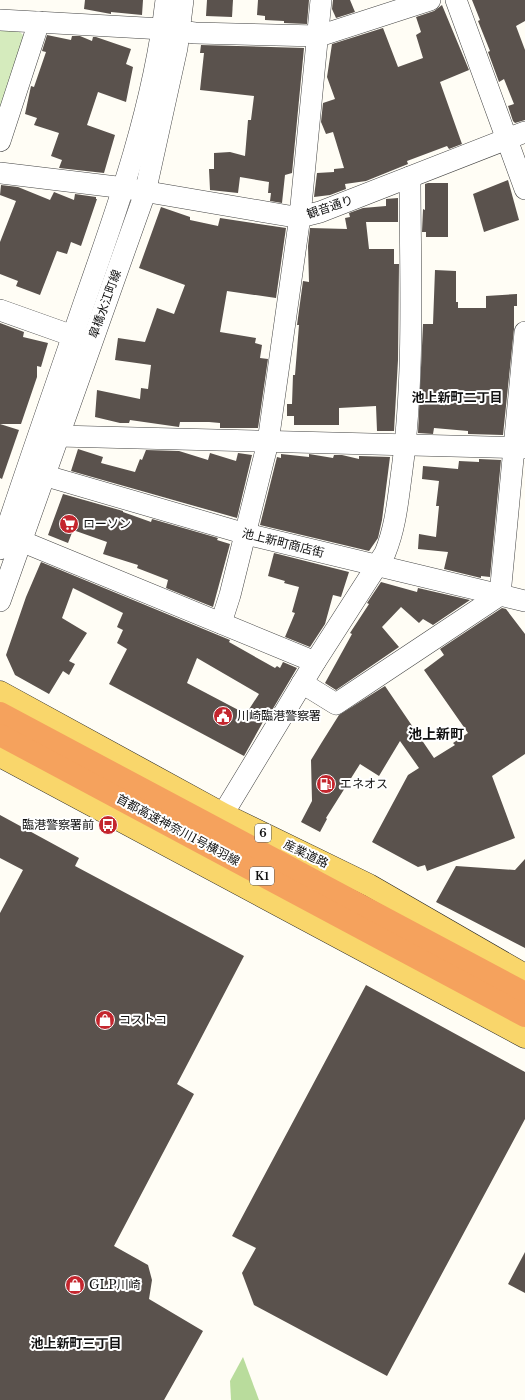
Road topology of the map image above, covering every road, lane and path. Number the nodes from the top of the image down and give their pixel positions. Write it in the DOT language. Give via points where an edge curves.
graph roads {
  1 [pos="166,0"];
  2 [pos="183,0"];
  3 [pos="321,0"];
  4 [pos="430,0"];
  5 [pos="456,0"];
  6 [pos="0,20"];
  7 [pos="39,22"];
  8 [pos="171,30"];
  9 [pos="319,36"];
  10 [pos="516,135"];
  11 [pos="0,141"];
  12 [pos="0,172"];
  13 [pos="410,177"];
  14 [pos="125,188"];
  15 [pos="525,189"];
  16 [pos="145,193"];
  17 [pos="300,216"];
  18 [pos="0,310"];
  19 [pos="525,332"];
  20 [pos="73,336"];
  21 [pos="58,436"];
  22 [pos="268,442"];
  23 [pos="405,444"];
  24 [pos="520,447"];
  25 [pos="43,475"];
  26 [pos="9,532"];
  27 [pos="246,534"];
  28 [pos="0,549"];
  29 [pos="375,567"];
  30 [pos="500,595"];
  31 [pos="0,601"];
  32 [pos="525,601"];
  33 [pos="221,623"];
  34 [pos="315,662"];
  35 [pos="302,683"];
  36 [pos="0,692"];
  37 [pos="0,713"];
  38 [pos="0,735"];
  39 [pos="0,756"];
  40 [pos="223,814"];
  41 [pos="525,975"];
  42 [pos="525,993"];
  43 [pos="525,1016"];
  44 [pos="525,1037"];
  1 -- 8 [label="street, 皐橋水江町線"];
  2 -- 8 [label="street, 皐橋水江町線"];
  3 -- 9 [label="street"];
  4 -- 9 [label="street"];
  5 -- 10 [label="street"];
  6 -- 7 [label="street"];
  7 -- 8 [label="street"];
  7 -- 11 [label="street"];
  8 -- 9 [label="street"];
  8 -- 14 [label="street, 皐橋水江町線" via="147,104"];
  8 -- 16 [label="street, 皐橋水江町線"];
  9 -- 17 [label="street"];
  10 -- 13 [label="street, 観音通り"];
  10 -- 15 [label="street"];
  12 -- 14 [label="street, 観音通り"];
  13 -- 17 [label="street, 観音通り" via="320,212"];
  13 -- 23 [label="street" via="409,390"];
  14 -- 16 [label="street, 観音通り"];
  14 -- 20 [label="street, 皐橋水江町線"];
  16 -- 17 [label="street, 観音通り"];
  16 -- 21 [label="street, 皐橋水江町線"];
  17 -- 22 [label="street"];
  18 -- 20 [label="street"];
  19 -- 24 [label="street"];
  20 -- 26 [label="street, 皐橋水江町線"];
  21 -- 22 [label="street"];
  21 -- 25 [label="street, 皐橋水江町線"];
  22 -- 23 [label="street"];
  22 -- 27 [label="street"];
  23 -- 24 [label="street"];
  23 -- 29 [label="street" via="395,523 385,553"];
  24 -- 30 [label="street"];
  25 -- 26 [label="street, 皐橋水江町線"];
  25 -- 27 [label="street, 池上新町商店街"];
  26 -- 28 [label="street, 皐橋水江町線"];
  26 -- 31 [label="street, 皐橋水江町線"];
  26 -- 33 [label="street"];
  27 -- 29 [label="street, 池上新町商店街"];
  27 -- 33 [label="street"];
  29 -- 30 [label="street, 池上新町商店街"];
  29 -- 34 [label="street"];
  30 -- 32 [label="street, 池上新町商店街"];
  30 -- 35 [label="street" via="336,704"];
  33 -- 34 [label="street"];
  34 -- 35 [label="street"];
  35 -- 40 [label="street"];
  36 -- 40 [label="main road, 産業道路 / 6"];
  37 -- 42 [label="highway, 首都高速神奈川1号横羽線 / K1"];
  38 -- 43 [label="highway, 首都高速神奈川1号横羽線 / K1"];
  39 -- 44 [label="main road"];
  40 -- 41 [label="main road, 産業道路 / 6" via="369,885"];
}
